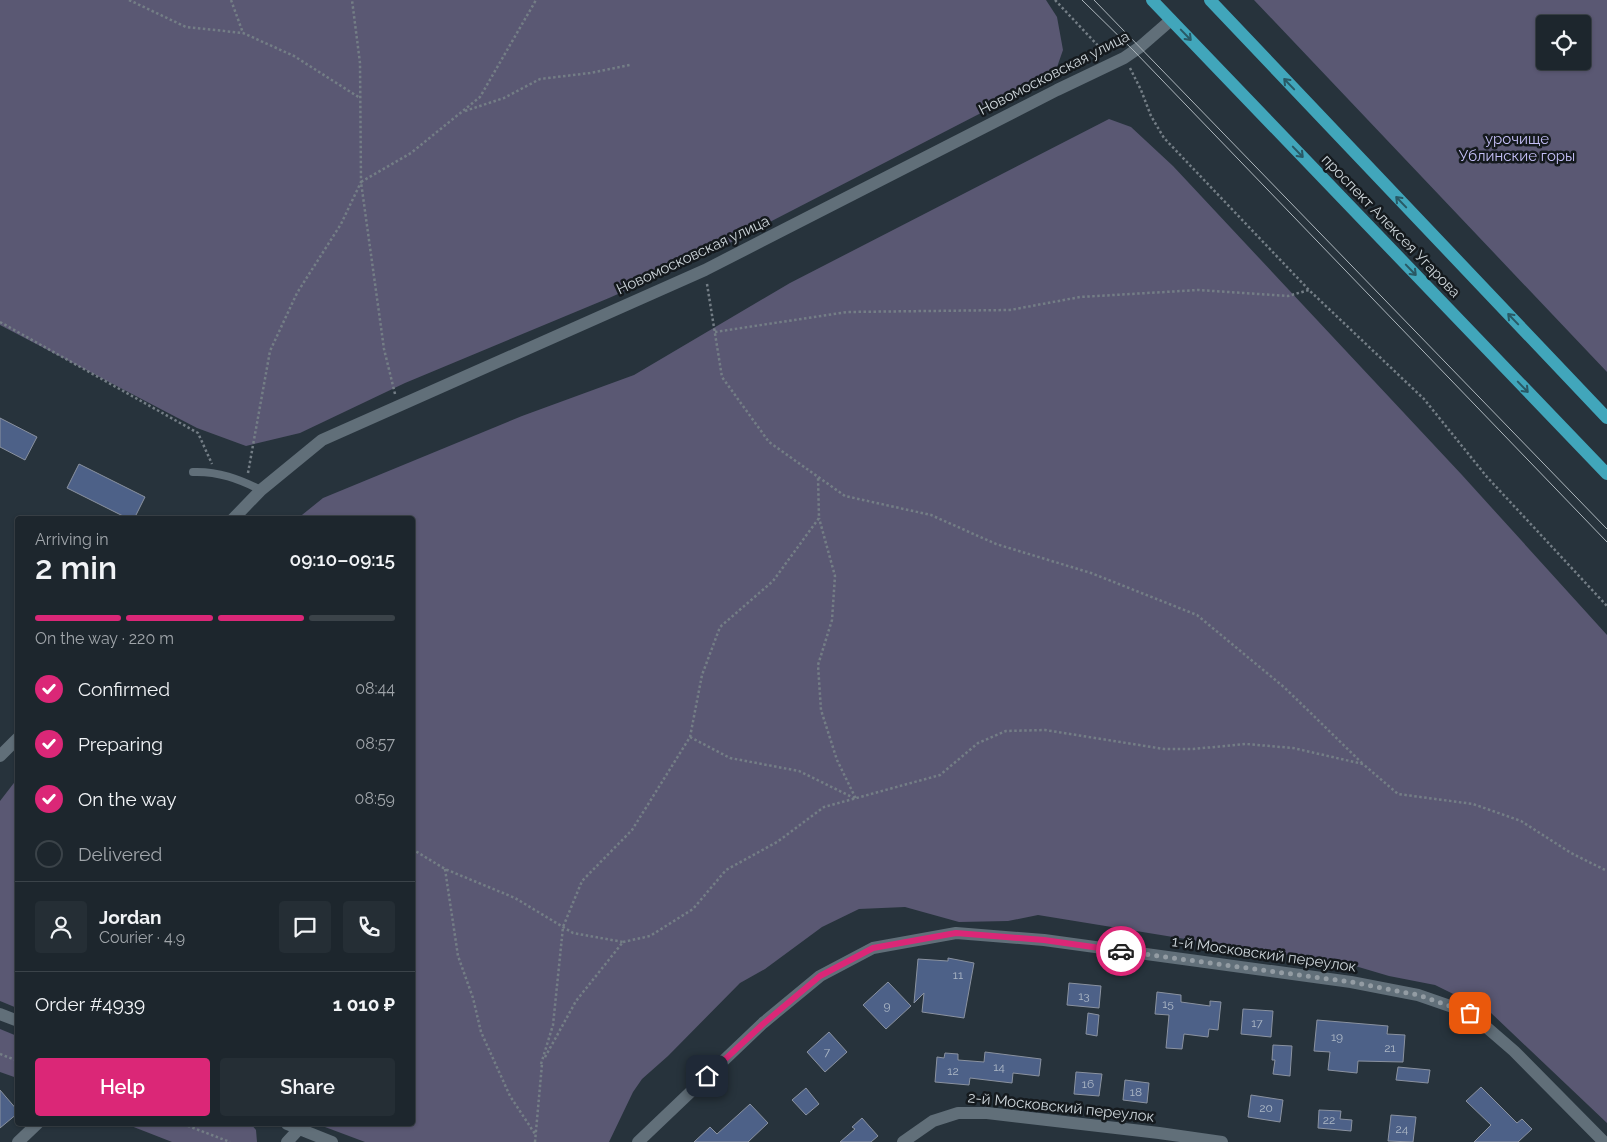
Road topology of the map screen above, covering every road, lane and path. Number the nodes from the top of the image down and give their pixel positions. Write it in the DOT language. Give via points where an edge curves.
graph roads {
  1 [pos="128,0"];
  2 [pos="230,0"];
  3 [pos="352,0"];
  4 [pos="536,0"];
  5 [pos="1054,0"];
  6 [pos="1152,0"];
  7 [pos="1210,0"];
  8 [pos="1171,20"];
  9 [pos="243,33"];
  10 [pos="1119,60"];
  11 [pos="630,65"];
  12 [pos="360,98"];
  13 [pos="461,112"];
  14 [pos="361,182"];
  15 [pos="704,270"];
  16 [pos="1309,290"];
  17 [pos="0,322"];
  18 [pos="715,332"];
  19 [pos="399,404"];
  20 [pos="1607,418"];
  21 [pos="193,472"];
  22 [pos="214,472"];
  23 [pos="1607,474"];
  24 [pos="818,477"];
  25 [pos="246,483"];
  26 [pos="261,490"];
  27 [pos="236,516"];
  28 [pos="819,518"];
  29 [pos="1607,606"];
  30 [pos="690,737"];
  31 [pos="15,741"];
  32 [pos="1,754"];
  33 [pos="1363,764"];
  34 [pos="856,798"];
  35 [pos="415,851"];
  36 [pos="445,869"];
  37 [pos="1607,871"];
  38 [pos="563,927"];
  39 [pos="623,942"];
  40 [pos="0,1014"];
  41 [pos="15,1020"];
  42 [pos="0,1054"];
  43 [pos="15,1060"];
  44 [pos="541,1064"];
  45 [pos="35,1126"];
  46 [pos="188,1126"];
  47 [pos="292,1126"];
  48 [pos="299,1128"];
  49 [pos="535,1134"];
  50 [pos="18,1142"];
  51 [pos="230,1142"];
  52 [pos="287,1142"];
  53 [pos="332,1142"];
  54 [pos="535,1142"];
  55 [pos="638,1142"];
  56 [pos="903,1142"];
  57 [pos="1222,1142"];
  58 [pos="1604,1142"];
  1 -- 9 [label="path" via="186,28"];
  2 -- 9 [label="path"];
  3 -- 12 [label="path" via="360,64"];
  4 -- 13 [label="path" via="480,97"];
  5 -- 10 [label="path"];
  6 -- 8 [label="main road, проспект Алексея Угарова"];
  20 -- 7 [label="main road, проспект Алексея Угарова, one-way"];
  8 -- 10 [label="street, Новомосковская улица"];
  8 -- 23 [label="main road, проспект Алексея Угарова, one-way"];
  9 -- 12 [label="path" via="294,56"];
  10 -- 15 [label="street, Новомосковская улица"];
  10 -- 16 [label="path" via="1141,90 1164,138"];
  11 -- 13 [label="path" via="540,79 504,98"];
  12 -- 14 [label="path"];
  13 -- 14 [label="path" via="410,153"];
  14 -- 19 [label="path" via="384,349"];
  14 -- 25 [label="path" via="340,224 297,293 270,351"];
  15 -- 18 [label="path"];
  15 -- 19 [label="street, Новомосковская улица"];
  16 -- 18 [label="path" via="1288,296 1198,290 1080,297 1010,310 847,312"];
  16 -- 29 [label="path" via="1424,399 1487,477"];
  17 -- 22 [label="path" via="198,433 212,460"];
  18 -- 24 [label="path" via="722,376 727,384 769,442"];
  19 -- 26 [label="street, Новомосковская улица" via="322,440"];
  21 -- 22 [label="lane"];
  22 -- 25 [label="lane"];
  24 -- 28 [label="path"];
  24 -- 33 [label="path" via="845,496 931,515 996,544 1091,573 1197,615 1285,688"];
  25 -- 26 [label="lane"];
  26 -- 27 [label="street, Новомосковская улица"];
  28 -- 30 [label="path" via="773,581 720,627 702,675"];
  28 -- 34 [label="path" via="836,576 832,620 818,665 821,710 837,760"];
  30 -- 34 [label="path" via="730,758 799,771"];
  30 -- 38 [label="path" via="632,830 582,881"];
  31 -- 32 [label="street"];
  33 -- 34 [label="path" via="1293,748 1246,744 1164,750 1045,730 1006,731 978,743 940,775"];
  33 -- 37 [label="path" via="1398,794 1472,804 1522,821 1571,853"];
  34 -- 39 [label="path" via="824,807 777,842 726,870 693,909 650,936"];
  35 -- 36 [label="path"];
  36 -- 38 [label="path" via="515,898"];
  36 -- 49 [label="path" via="458,956 481,1032 510,1096"];
  38 -- 39 [label="path" via="573,933"];
  38 -- 44 [label="path" via="553,1025"];
  39 -- 44 [label="path" via="576,1001"];
  40 -- 41 [label="street"];
  42 -- 43 [label="path"];
  44 -- 49 [label="path"];
  45 -- 50 [label="street"];
  46 -- 51 [label="path"];
  47 -- 48 [label="street"];
  48 -- 52 [label="street"];
  48 -- 53 [label="street"];
  49 -- 54 [label="path"];
  55 -- 58 [label="street, 1-й Московский переулок" via="763,1024 820,976 873,948 956,933 1044,940 1351,982 1418,995 1470,1013 1514,1051"];
  56 -- 57 [label="street, 2-й Московский переулок" via="933,1121 958,1114 987,1113"];
}
